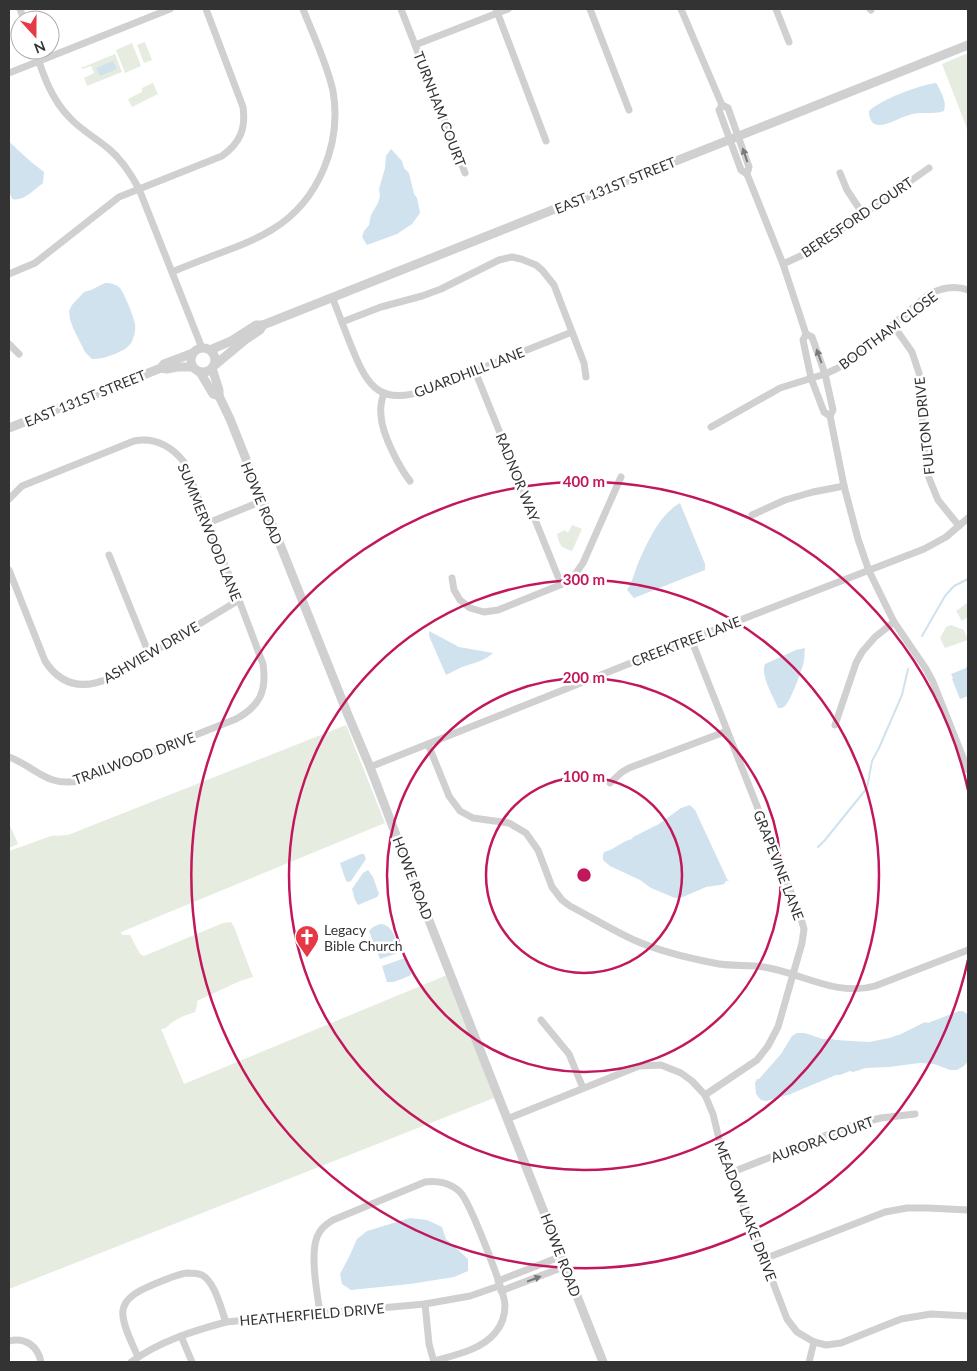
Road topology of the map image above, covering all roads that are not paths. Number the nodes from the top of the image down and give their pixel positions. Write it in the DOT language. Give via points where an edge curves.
graph roads {
  1 [pos="170,9"];
  2 [pos="206,9"];
  3 [pos="303,9"];
  4 [pos="401,9"];
  5 [pos="508,9"];
  6 [pos="590,9"];
  7 [pos="682,9"];
  8 [pos="776,9"];
  9 [pos="497,11"];
  10 [pos="789,42"];
  11 [pos="415,45"];
  12 [pos="968,45"];
  13 [pos="39,61"];
  14 [pos="9,73"];
  15 [pos="629,110"];
  16 [pos="734,138"];
  17 [pos="546,141"];
  18 [pos="929,168"];
  19 [pos="465,173"];
  20 [pos="840,173"];
  21 [pos="139,189"];
  22 [pos="864,214"];
  23 [pos="783,264"];
  24 [pos="172,272"];
  25 [pos="9,274"];
  26 [pos="968,290"];
  27 [pos="332,297"];
  28 [pos="342,322"];
  29 [pos="262,325"];
  30 [pos="893,325"];
  31 [pos="572,332"];
  32 [pos="806,334"];
  33 [pos="9,344"];
  34 [pos="206,349"];
  35 [pos="193,353"];
  36 [pos="19,354"];
  37 [pos="213,367"];
  38 [pos="161,368"];
  39 [pos="196,369"];
  40 [pos="475,370"];
  41 [pos="825,374"];
  42 [pos="586,377"];
  43 [pos="811,378"];
  44 [pos="384,393"];
  45 [pos="218,396"];
  46 [pos="830,416"];
  47 [pos="712,427"];
  48 [pos="9,428"];
  49 [pos="621,477"];
  50 [pos="410,481"];
  51 [pos="844,486"];
  52 [pos="9,499"];
  53 [pos="262,502"];
  54 [pos="752,515"];
  55 [pos="968,518"];
  56 [pos="208,523"];
  57 [pos="959,526"];
  58 [pos="109,555"];
  59 [pos="9,570"];
  60 [pos="869,571"];
  61 [pos="452,578"];
  62 [pos="561,584"];
  63 [pos="239,600"];
  64 [pos="894,622"];
  65 [pos="691,639"];
  66 [pos="149,654"];
  67 [pos="257,702"];
  68 [pos="835,724"];
  69 [pos="727,731"];
  70 [pos="428,744"];
  71 [pos="965,751"];
  72 [pos="9,757"];
  73 [pos="370,767"];
  74 [pos="968,770"];
  75 [pos="610,783"];
  76 [pos="968,950"];
  77 [pos="793,975"];
  78 [pos="541,1020"];
  79 [pos="583,1088"];
  80 [pos="704,1096"];
  81 [pos="915,1114"];
  82 [pos="508,1119"];
  83 [pos="730,1173"];
  84 [pos="968,1210"];
  85 [pos="562,1256"];
  86 [pos="764,1259"];
  87 [pos="566,1266"];
  88 [pos="500,1286"];
  89 [pos="424,1304"];
  90 [pos="320,1313"];
  91 [pos="968,1316"];
  92 [pos="226,1322"];
  93 [pos="181,1336"];
  94 [pos="9,1341"];
  95 [pos="814,1342"];
  96 [pos="138,1357"];
  97 [pos="41,1362"];
  98 [pos="131,1362"];
  99 [pos="192,1362"];
  100 [pos="434,1362"];
  101 [pos="603,1362"];
  102 [pos="809,1362"];
  1 -- 13 [label="street"];
  2 -- 21 [label="street" via="240,96 244,127 233,147 222,156"];
  3 -- 24 [label="street" via="332,90 335,121 326,163 306,200 274,229"];
  4 -- 11 [label="street, TURNHAM COURT"];
  5 -- 9 [label="street"];
  6 -- 15 [label="street"];
  7 -- 16 [label="street" via="722,106 719,110"];
  8 -- 10 [label="street"];
  9 -- 11 [label="street"];
  9 -- 17 [label="street"];
  11 -- 19 [label="street, TURNHAM COURT"];
  12 -- 16 [label="street, EAST 131ST STREET"];
  13 -- 14 [label="street"];
  13 -- 21 [label="street" via="62,109 119,158"];
  16 -- 23 [label="street" via="741,170 747,174"];
  16 -- 27 [label="street, EAST 131ST STREET"];
  18 -- 22 [label="street, BERESFORD COURT"];
  20 -- 22 [label="street" via="847,190"];
  21 -- 24 [label="street"];
  21 -- 25 [label="street" via="114,200 35,262"];
  22 -- 23 [label="street, BERESFORD COURT" via="808,252"];
  23 -- 32 [label="street"];
  24 -- 34 [label="street"];
  26 -- 30 [label="street, BOOTHAM CLOSE" via="936,291"];
  27 -- 28 [label="street"];
  27 -- 29 [label="street, EAST 131ST STREET"];
  28 -- 31 [label="street" via="441,289 498,260 512,257 536,264 546,274 554,285"];
  28 -- 44 [label="street" via="364,376"];
  29 -- 34 [label="street, EAST 131ST STREET"];
  29 -- 37 [label="street, EAST 131ST STREET"];
  30 -- 41 [label="street, BOOTHAM CLOSE" via="848,362"];
  30 -- 57 [label="street, FULTON DRIVE" via="912,352 919,373 924,456 929,478 938,500"];
  31 -- 40 [label="street, GUARDHILL LANE"];
  31 -- 42 [label="street"];
  41 -- 32 [label="street, one-way" via="812,337"];
  32 -- 43 [label="street" via="803,340"];
  33 -- 36 [label="street"];
  34 -- 35 [label="street"];
  34 -- 37 [label="street" via="215,357"];
  35 -- 38 [label="street, EAST 131ST STREET"];
  35 -- 39 [label="street" via="191,360"];
  37 -- 39 [label="street" via="205,372"];
  37 -- 45 [label="street, HOWE ROAD"];
  38 -- 39 [label="street, EAST 131ST STREET"];
  38 -- 48 [label="street, EAST 131ST STREET"];
  39 -- 45 [label="street, HOWE ROAD" via="213,394"];
  40 -- 44 [label="street, GUARDHILL LANE" via="414,395"];
  40 -- 62 [label="street, RADNOR WAY"];
  41 -- 43 [label="street, BOOTHAM CLOSE"];
  41 -- 46 [label="street" via="833,410"];
  43 -- 46 [label="street" via="824,412"];
  43 -- 47 [label="street, BOOTHAM CLOSE" via="780,388"];
  44 -- 50 [label="street" via="380,410 382,422 398,464"];
  45 -- 53 [label="street, HOWE ROAD"];
  46 -- 51 [label="street"];
  49 -- 62 [label="street" via="583,563 574,576"];
  51 -- 54 [label="street" via="785,500"];
  51 -- 60 [label="street"];
  52 -- 56 [label="street, SUMMERWOOD LANE" via="32,481 134,441 153,440 170,448 184,462"];
  53 -- 56 [label="street"];
  53 -- 73 [label="street, HOWE ROAD"];
  55 -- 57 [label="street, CREEKTREE LANE"];
  56 -- 63 [label="street, SUMMERWOOD LANE"];
  57 -- 60 [label="street, CREEKTREE LANE" via="924,549"];
  58 -- 66 [label="street"];
  59 -- 66 [label="street, ASHVIEW DRIVE" via="45,661 66,681 96,684"];
  60 -- 64 [label="street"];
  60 -- 65 [label="street, CREEKTREE LANE"];
  61 -- 62 [label="street" via="460,600 470,608 484,612 498,610"];
  63 -- 66 [label="street, ASHVIEW DRIVE"];
  63 -- 67 [label="street, SUMMERWOOD LANE" via="263,664 264,685"];
  64 -- 68 [label="street" via="862,652"];
  64 -- 71 [label="street" via="926,669"];
  65 -- 69 [label="street, GRAPEVINE LANE"];
  65 -- 70 [label="street, CREEKTREE LANE"];
  67 -- 72 [label="street, TRAILWOOD DRIVE" via="244,715 229,722 71,782 48,779"];
  69 -- 75 [label="street" via="629,768"];
  69 -- 77 [label="street, GRAPEVINE LANE" via="804,929"];
  70 -- 73 [label="street, CREEKTREE LANE"];
  70 -- 77 [label="street" via="449,796 460,811 473,818 509,823 526,833 538,850 552,886 570,906 655,948 716,964 764,967"];
  71 -- 74 [label="street"];
  73 -- 82 [label="street, HOWE ROAD"];
  76 -- 77 [label="street" via="861,989 838,988"];
  77 -- 80 [label="street, GRAPEVINE LANE" via="778,1027 768,1046 757,1060"];
  78 -- 79 [label="street" via="569,1054"];
  79 -- 80 [label="street, MEADOW LAKE DRIVE" via="639,1066 661,1065 681,1073"];
  79 -- 82 [label="street, MEADOW LAKE DRIVE"];
  80 -- 83 [label="street, MEADOW LAKE DRIVE" via="713,1114"];
  81 -- 83 [label="street, AURORA COURT" via="852,1125"];
  82 -- 85 [label="street, HOWE ROAD"];
  83 -- 86 [label="street, MEADOW LAKE DRIVE"];
  84 -- 86 [label="street" via="907,1208 885,1212"];
  85 -- 87 [label="street, HOWE ROAD"];
  85 -- 88 [label="street, HEATHERFIELD DRIVE"];
  86 -- 95 [label="street, MEADOW LAKE DRIVE" via="788,1319 796,1332"];
  88 -- 87 [label="street, HEATHERFIELD DRIVE, one-way"];
  87 -- 101 [label="street, HOWE ROAD"];
  88 -- 89 [label="street, HEATHERFIELD DRIVE" via="470,1296"];
  88 -- 90 [label="street" via="463,1196 448,1184 425,1182 333,1220 322,1229 314,1246"];
  88 -- 100 [label="street" via="505,1306 496,1333 479,1346"];
  89 -- 90 [label="street, HEATHERFIELD DRIVE"];
  89 -- 100 [label="street"];
  90 -- 92 [label="street, HEATHERFIELD DRIVE"];
  91 -- 95 [label="street" via="931,1314 901,1320 841,1343"];
  92 -- 93 [label="street, HEATHERFIELD DRIVE"];
  92 -- 96 [label="street" via="214,1288 207,1279 185,1273 168,1279 138,1291 124,1309 124,1323"];
  93 -- 96 [label="street, HEATHERFIELD DRIVE"];
  93 -- 99 [label="street"];
  94 -- 97 [label="street" via="20,1340 32,1345"];
  95 -- 102 [label="street"];
  96 -- 98 [label="street, HEATHERFIELD DRIVE"];
}
